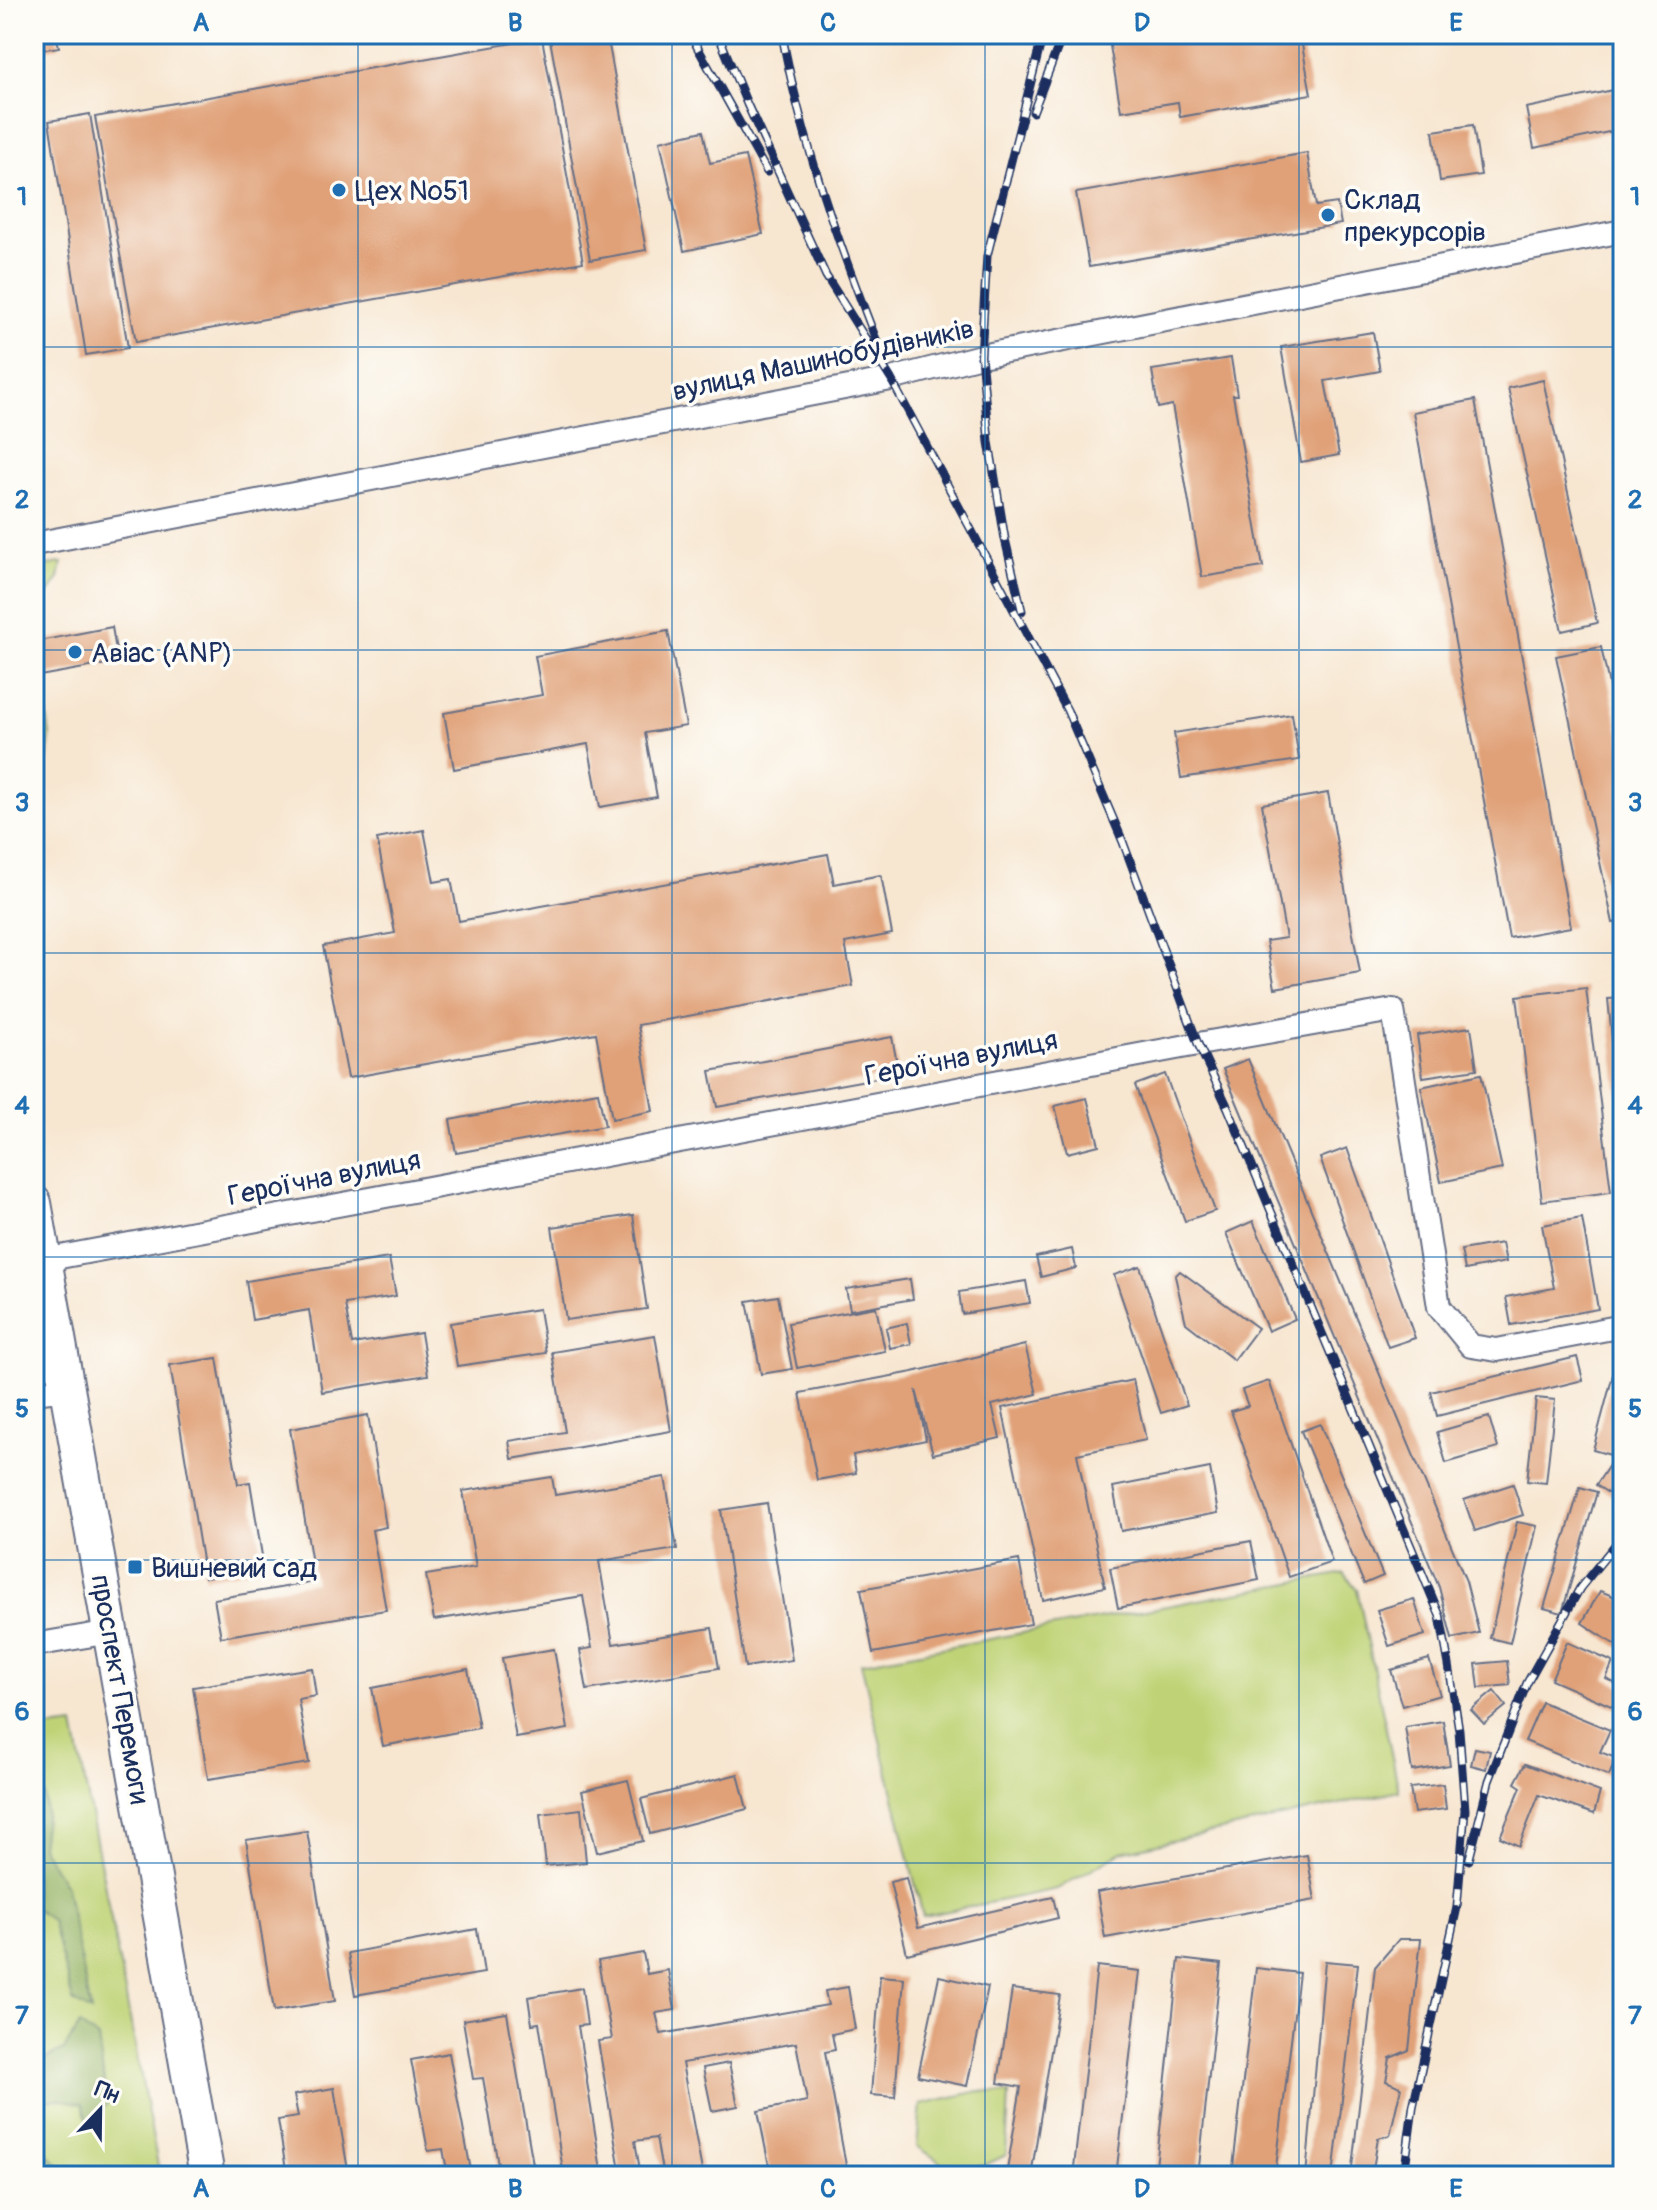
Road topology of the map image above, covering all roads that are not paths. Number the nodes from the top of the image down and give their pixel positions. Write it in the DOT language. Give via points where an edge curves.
graph roads {
  1 [pos="1623,231"];
  2 [pos="34,544"];
  3 [pos="34,1203"];
  4 [pos="44,1260"];
  5 [pos="1623,1326"];
  6 [pos="50,1391"];
  7 [pos="110,1632"];
  8 [pos="34,1645"];
  9 [pos="207,2176"];
  1 -- 2 [label="street, вулиця Машинобудівників"];
  3 -- 4 [label="main road, проспект Перемоги"];
  4 -- 5 [label="street, Героїчна вулиця" via="1393,1010 1439,1307 1471,1346 1497,1350"];
  4 -- 6 [label="main road, проспект Перемоги"];
  6 -- 7 [label="main road, проспект Перемоги"];
  7 -- 8 [label="street"];
  7 -- 9 [label="main road, проспект Перемоги"];
}
